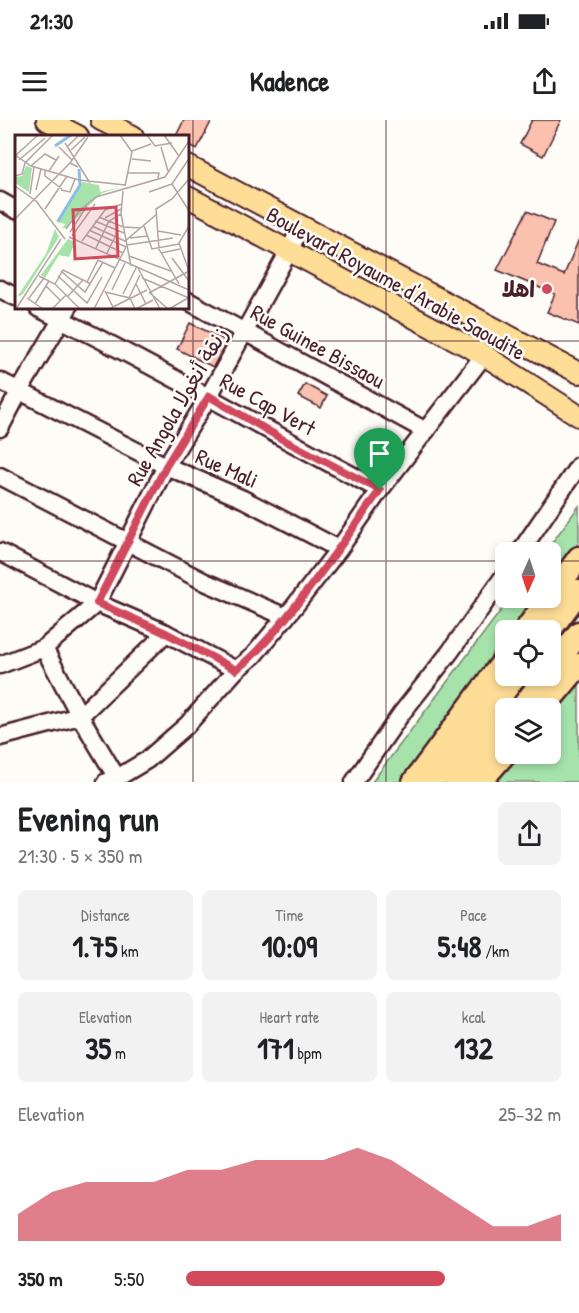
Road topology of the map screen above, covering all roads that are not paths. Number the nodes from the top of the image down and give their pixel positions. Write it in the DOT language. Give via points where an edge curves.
graph roads {
  1 [pos="47,120"];
  2 [pos="101,120"];
  3 [pos="76,135"];
  4 [pos="131,135"];
  5 [pos="189,166"];
  6 [pos="189,198"];
  7 [pos="0,201"];
  8 [pos="15,209"];
  9 [pos="302,225"];
  10 [pos="289,251"];
  11 [pos="0,289"];
  12 [pos="15,296"];
  13 [pos="189,302"];
  14 [pos="43,309"];
  15 [pos="65,313"];
  16 [pos="244,332"];
  17 [pos="484,355"];
  18 [pos="574,366"];
  19 [pos="0,381"];
  20 [pos="19,392"];
  21 [pos="209,396"];
  22 [pos="579,416"];
  23 [pos="0,428"];
  24 [pos="426,431"];
  25 [pos="579,465"];
  26 [pos="166,466"];
  27 [pos="0,476"];
  28 [pos="380,490"];
  29 [pos="129,542"];
  30 [pos="527,542"];
  31 [pos="339,549"];
  32 [pos="0,552"];
  33 [pos="579,558"];
  34 [pos="561,582"];
  35 [pos="495,589"];
  36 [pos="579,591"];
  37 [pos="97,603"];
  38 [pos="286,617"];
  39 [pos="557,620"];
  40 [pos="166,633"];
  41 [pos="579,633"];
  42 [pos="44,648"];
  43 [pos="0,665"];
  44 [pos="236,670"];
  45 [pos="565,672"];
  46 [pos="495,673"];
  47 [pos="508,686"];
  48 [pos="534,698"];
  49 [pos="549,698"];
  50 [pos="81,716"];
  51 [pos="0,737"];
  52 [pos="495,738"];
  53 [pos="496,764"];
  54 [pos="111,780"];
  55 [pos="354,782"];
  56 [pos="414,782"];
  57 [pos="431,782"];
  58 [pos="456,782"];
  59 [pos="476,782"];
  1 -- 3 [label="main road"];
  2 -- 4 [label="main road"];
  5 -- 9 [label="main road, Boulevard Royaume d'Arabie Saoudite"];
  6 -- 10 [label="main road, Boulevard Royaume d'Arabie Saoudite"];
  7 -- 8 [label="street"];
  9 -- 10 [label="street, Rue Angola زنقة أنغولا"];
  9 -- 18 [label="main road, Boulevard Royaume d'Arabie Saoudite"];
  10 -- 16 [label="street, Rue Angola زنقة أنغولا"];
  10 -- 17 [label="main road, Boulevard Royaume d'Arabie Saoudite"];
  11 -- 12 [label="street"];
  13 -- 16 [label="street, Rue Guinee Bissaou"];
  14 -- 15 [label="street, Rue Cap Vert"];
  15 -- 20 [label="street"];
  15 -- 21 [label="street, Rue Cap Vert"];
  16 -- 21 [label="street, Rue Angola زنقة أنغولا"];
  16 -- 24 [label="street, Rue Guinee Bissaou"];
  17 -- 22 [label="main road, Boulevard Royaume d'Arabie Saoudite"];
  17 -- 24 [label="street"];
  19 -- 20 [label="street, Rue Mali"];
  20 -- 23 [label="street"];
  20 -- 26 [label="street, Rue Mali"];
  21 -- 26 [label="street, Rue Angola زنقة أنغولا"];
  21 -- 28 [label="street, Rue Cap Vert"];
  24 -- 28 [label="street"];
  25 -- 30 [label="street"];
  26 -- 29 [label="street, Rue Angola زنقة أنغولا"];
  26 -- 31 [label="street, Rue Mali" via="243,499"];
  27 -- 29 [label="street"];
  28 -- 31 [label="street"];
  29 -- 37 [label="street, Rue Angola زنقة أنغولا"];
  29 -- 38 [label="street" via="205,582"];
  31 -- 38 [label="street"];
  32 -- 37 [label="street"];
  33 -- 34 [label="highway"];
  35 -- 55 [label="street"];
  36 -- 39 [label="highway"];
  37 -- 40 [label="street"];
  37 -- 42 [label="street, Rue Angola زنقة أنغولا"];
  38 -- 44 [label="street"];
  40 -- 44 [label="street"];
  40 -- 50 [label="street"];
  41 -- 45 [label="highway"];
  42 -- 43 [label="street, Rue Angola زنقة أنغولا"];
  42 -- 50 [label="street"];
  44 -- 54 [label="street" via="188,725 147,760"];
  45 -- 48 [label="highway"];
  45 -- 49 [label="highway"];
  46 -- 56 [label="highway"];
  47 -- 57 [label="highway"];
  50 -- 51 [label="street"];
  50 -- 54 [label="street"];
  52 -- 58 [label="highway"];
  53 -- 59 [label="highway"];
}
